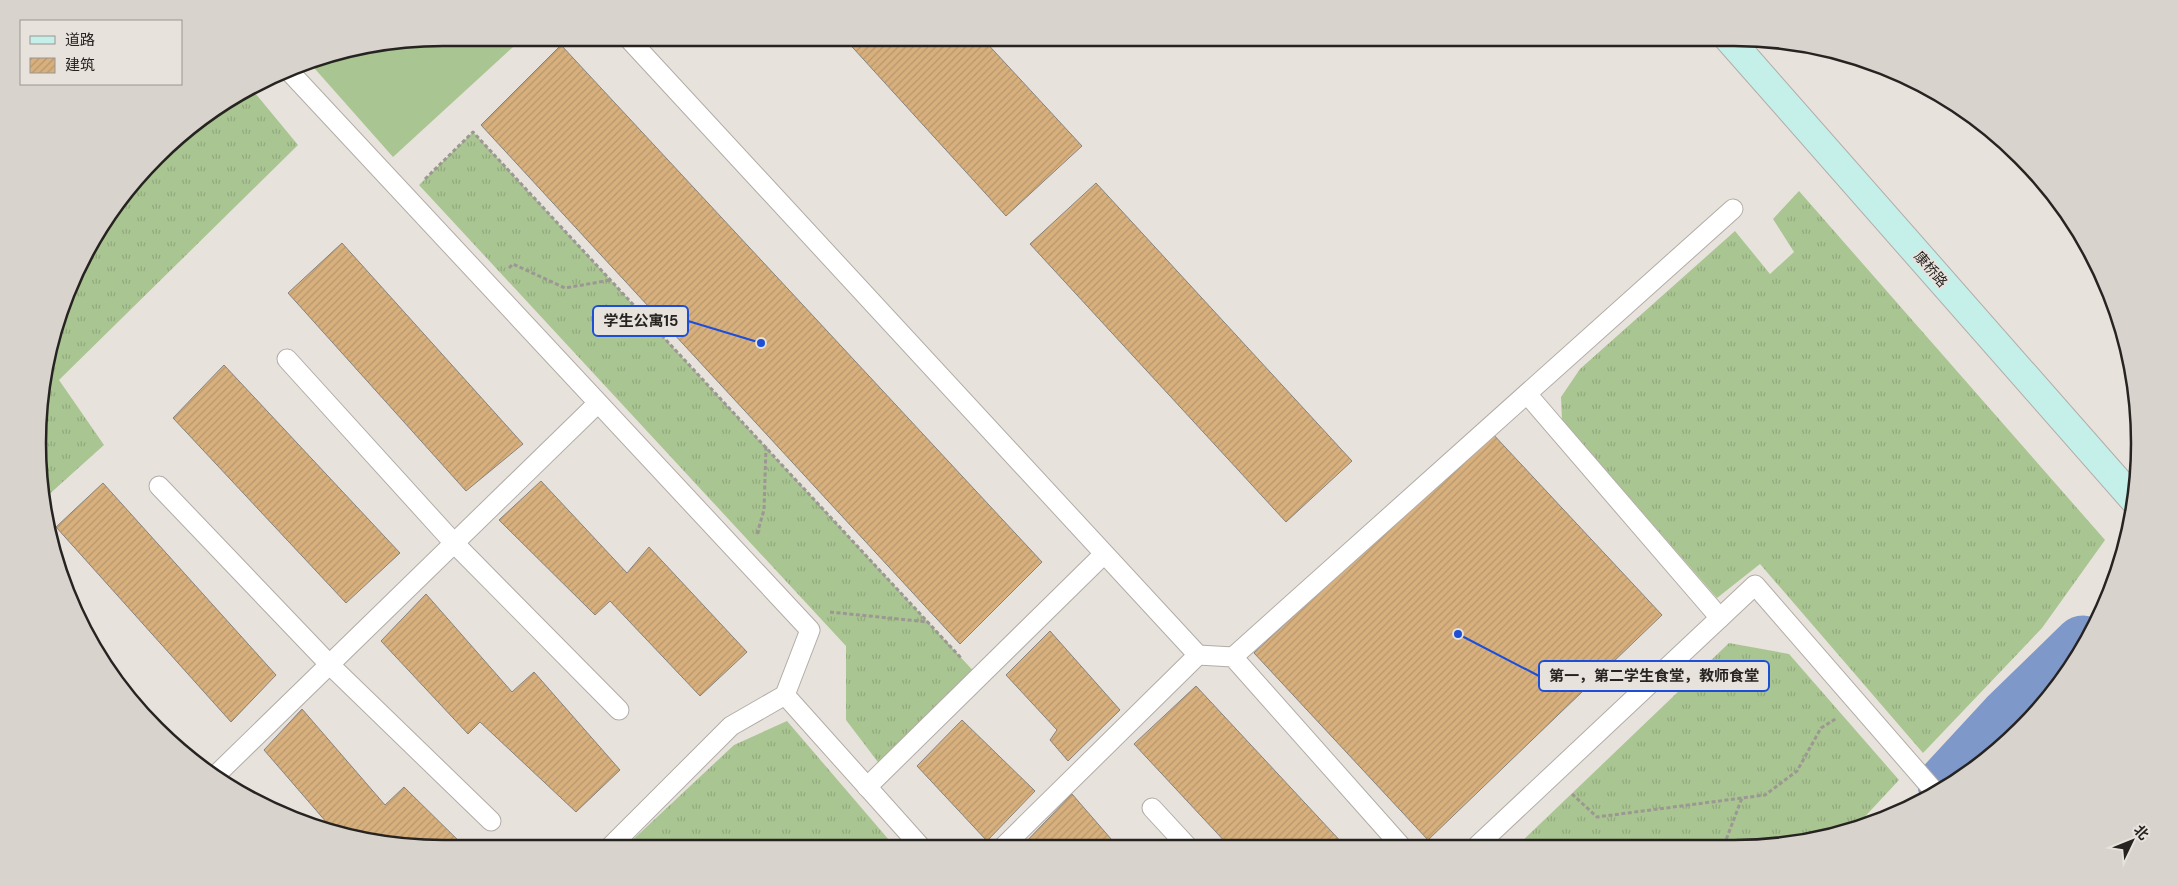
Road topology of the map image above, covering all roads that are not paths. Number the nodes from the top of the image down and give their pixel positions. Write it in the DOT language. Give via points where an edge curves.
graph roads {
  1 [pos="635,46"];
  2 [pos="1735,46"];
  3 [pos="293,75"];
  4 [pos="1733,209"];
  5 [pos="287,359"];
  6 [pos="1527,394"];
  7 [pos="598,403"];
  8 [pos="159,486"];
  9 [pos="2127,493"];
  10 [pos="454,543"];
  11 [pos="1104,554"];
  12 [pos="1720,618"];
  13 [pos="1198,656"];
  14 [pos="1233,657"];
  15 [pos="330,665"];
  16 [pos="785,695"];
  17 [pos="619,710"];
  18 [pos="220,771"];
  19 [pos="867,787"];
  20 [pos="1931,787"];
  21 [pos="1152,808"];
  22 [pos="491,821"];
  23 [pos="617,840"];
  24 [pos="915,840"];
  25 [pos="1010,840"];
  26 [pos="1182,840"];
  27 [pos="1396,840"];
  28 [pos="1483,840"];
  1 -- 11 [label="lane"];
  2 -- 9 [label="main road, 康桥路"];
  3 -- 7 [label="lane"];
  4 -- 6 [label="lane"];
  5 -- 10 [label="lane"];
  6 -- 12 [label="lane"];
  6 -- 14 [label="lane"];
  7 -- 10 [label="lane"];
  7 -- 16 [label="lane" via="810,630"];
  8 -- 15 [label="lane"];
  10 -- 15 [label="lane"];
  10 -- 17 [label="lane"];
  11 -- 13 [label="lane"];
  11 -- 19 [label="lane"];
  12 -- 20 [label="lane" via="1755,585"];
  12 -- 28 [label="lane"];
  13 -- 14 [label="lane"];
  13 -- 25 [label="lane"];
  14 -- 27 [label="lane"];
  15 -- 18 [label="lane"];
  15 -- 22 [label="lane"];
  16 -- 19 [label="lane"];
  16 -- 23 [label="lane" via="732,726"];
  19 -- 24 [label="lane"];
  21 -- 26 [label="lane"];
}
